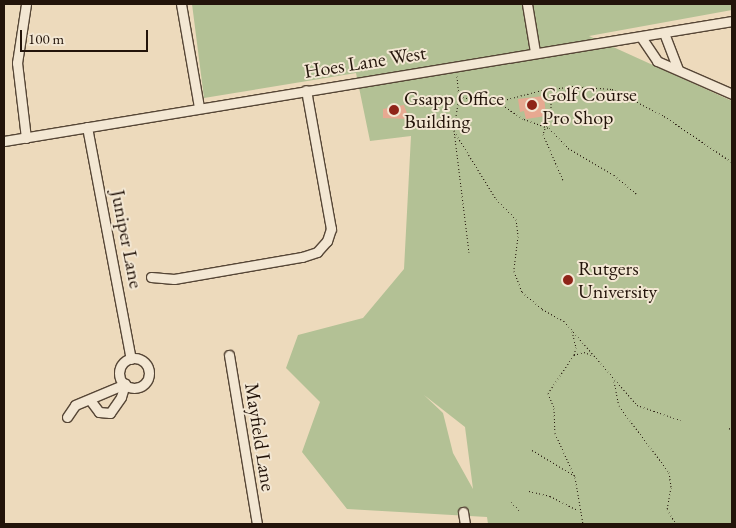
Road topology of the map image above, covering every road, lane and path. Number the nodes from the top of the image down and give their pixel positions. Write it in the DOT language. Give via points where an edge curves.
graph roads {
  1 [pos="26,4"];
  2 [pos="181,4"];
  3 [pos="527,4"];
  4 [pos="732,21"];
  5 [pos="664,33"];
  6 [pos="641,37"];
  7 [pos="535,52"];
  8 [pos="456,65"];
  9 [pos="678,69"];
  10 [pos="551,89"];
  11 [pos="306,90"];
  12 [pos="732,94"];
  13 [pos="459,97"];
  14 [pos="497,102"];
  15 [pos="199,107"];
  16 [pos="545,125"];
  17 [pos="87,127"];
  18 [pos="454,131"];
  19 [pos="26,138"];
  20 [pos="4,141"];
  21 [pos="732,162"];
  22 [pos="563,180"];
  23 [pos="638,195"];
  24 [pos="469,252"];
  25 [pos="151,278"];
  26 [pos="571,328"];
  27 [pos="229,355"];
  28 [pos="574,355"];
  29 [pos="594,356"];
  30 [pos="131,359"];
  31 [pos="614,380"];
  32 [pos="125,384"];
  33 [pos="90,400"];
  34 [pos="67,417"];
  35 [pos="680,420"];
  36 [pos="729,428"];
  37 [pos="732,430"];
  38 [pos="532,450"];
  39 [pos="575,476"];
  40 [pos="529,491"];
  41 [pos="512,502"];
  42 [pos="579,510"];
  43 [pos="520,511"];
  44 [pos="463,512"];
  45 [pos="258,524"];
  46 [pos="465,524"];
  47 [pos="583,524"];
  48 [pos="676,524"];
  1 -- 19 [label="street" via="17,63"];
  2 -- 15 [label="street"];
  3 -- 7 [label="street"];
  4 -- 5 [label="street, Hoes Lane West"];
  5 -- 6 [label="street, Hoes Lane West"];
  5 -- 9 [label="street"];
  6 -- 7 [label="street, Hoes Lane West"];
  6 -- 9 [label="street" via="657,61"];
  7 -- 8 [label="street, Hoes Lane West"];
  8 -- 11 [label="street, Hoes Lane West"];
  8 -- 13 [label="path"];
  9 -- 12 [label="street"];
  10 -- 14 [label="path"];
  10 -- 16 [label="path" via="553,101"];
  10 -- 21 [label="path" via="580,86 618,90 704,140"];
  11 -- 15 [label="street, Hoes Lane West"];
  11 -- 25 [label="street" via="331,229 327,241 317,252 302,257 174,279"];
  13 -- 14 [label="path"];
  13 -- 18 [label="path"];
  14 -- 16 [label="path" via="524,119"];
  15 -- 17 [label="street, Hoes Lane West"];
  16 -- 22 [label="path" via="544,140"];
  16 -- 23 [label="path" via="575,153 614,175"];
  17 -- 19 [label="street, Hoes Lane West"];
  17 -- 30 [label="street, Juniper Lane"];
  18 -- 24 [label="path"];
  18 -- 26 [label="path" via="496,199 516,219 518,236 514,270 522,292"];
  19 -- 20 [label="street, Hoes Lane West"];
  26 -- 28 [label="path" via="576,347"];
  26 -- 29 [label="path"];
  27 -- 45 [label="street, Mayfield Lane"];
  28 -- 29 [label="path" via="584,352"];
  28 -- 39 [label="path" via="548,393 554,408 555,432"];
  29 -- 31 [label="path"];
  30 -- 32 [label="street" via="124,362 120,372"];
  30 -- 32 [label="street" via="144,362 149,376 138,387"];
  31 -- 35 [label="path" via="637,405"];
  31 -- 48 [label="path" via="619,406 669,472 671,487 667,509"];
  32 -- 33 [label="street"];
  32 -- 33 [label="street" via="110,413 99,412"];
  33 -- 34 [label="street" via="75,405"];
  36 -- 37 [label="path"];
  38 -- 39 [label="path"];
  39 -- 42 [label="path"];
  40 -- 42 [label="path" via="570,503"];
  41 -- 43 [label="path"];
  42 -- 47 [label="path"];
  44 -- 46 [label="street"];
}
